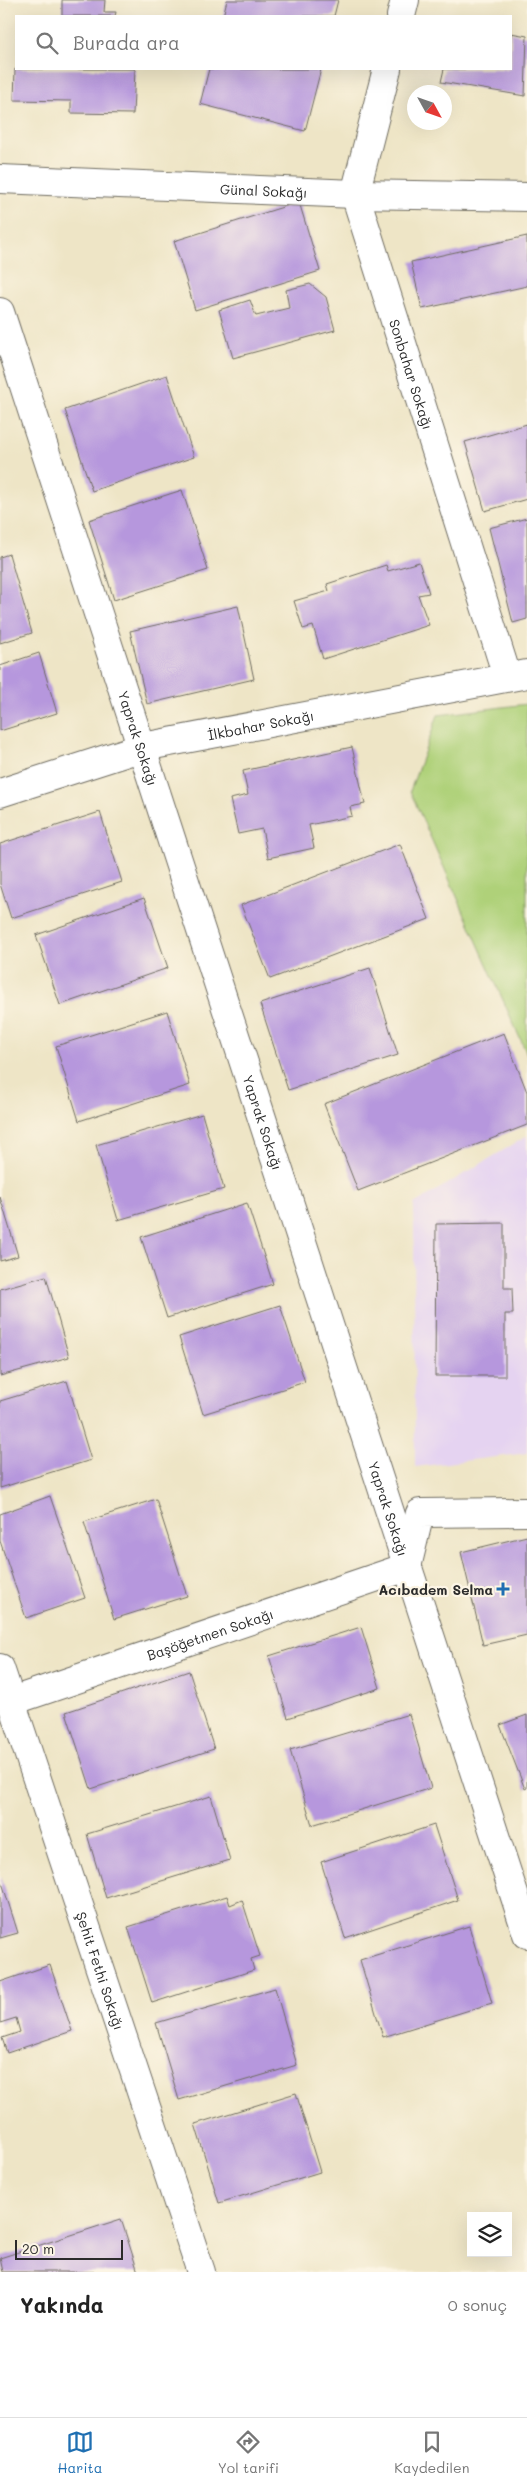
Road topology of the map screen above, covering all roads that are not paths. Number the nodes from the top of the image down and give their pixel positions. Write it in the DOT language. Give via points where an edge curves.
graph roads {
  1 [pos="405,0"];
  2 [pos="401,15"];
  3 [pos="388,70"];
  4 [pos="0,179"];
  5 [pos="355,194"];
  6 [pos="527,198"];
  7 [pos="0,312"];
  8 [pos="517,675"];
  9 [pos="143,747"];
  10 [pos="0,793"];
  11 [pos="527,1512"];
  12 [pos="407,1566"];
  13 [pos="0,1668"];
  14 [pos="12,1701"];
  15 [pos="527,1934"];
  16 [pos="201,2272"];
  1 -- 2 [label="street"];
  3 -- 5 [label="street"];
  4 -- 5 [label="street, Günal Sokağı"];
  5 -- 6 [label="street, Günal Sokağı"];
  5 -- 8 [label="street, Sonbahar Sokağı"];
  7 -- 9 [label="street, Yaprak Sokağı"];
  8 -- 9 [label="street, İlkbahar Sokağı"];
  9 -- 10 [label="street, İlkbahar Sokağı"];
  9 -- 12 [label="street, Yaprak Sokağı"];
  11 -- 12 [label="street" via="420,1513"];
  12 -- 14 [label="street, Başöğetmen Sokağı"];
  12 -- 15 [label="street, Yaprak Sokağı"];
  13 -- 14 [label="street, Şehit Fethi Sokağı"];
  14 -- 16 [label="street, Şehit Fethi Sokağı"];
}
